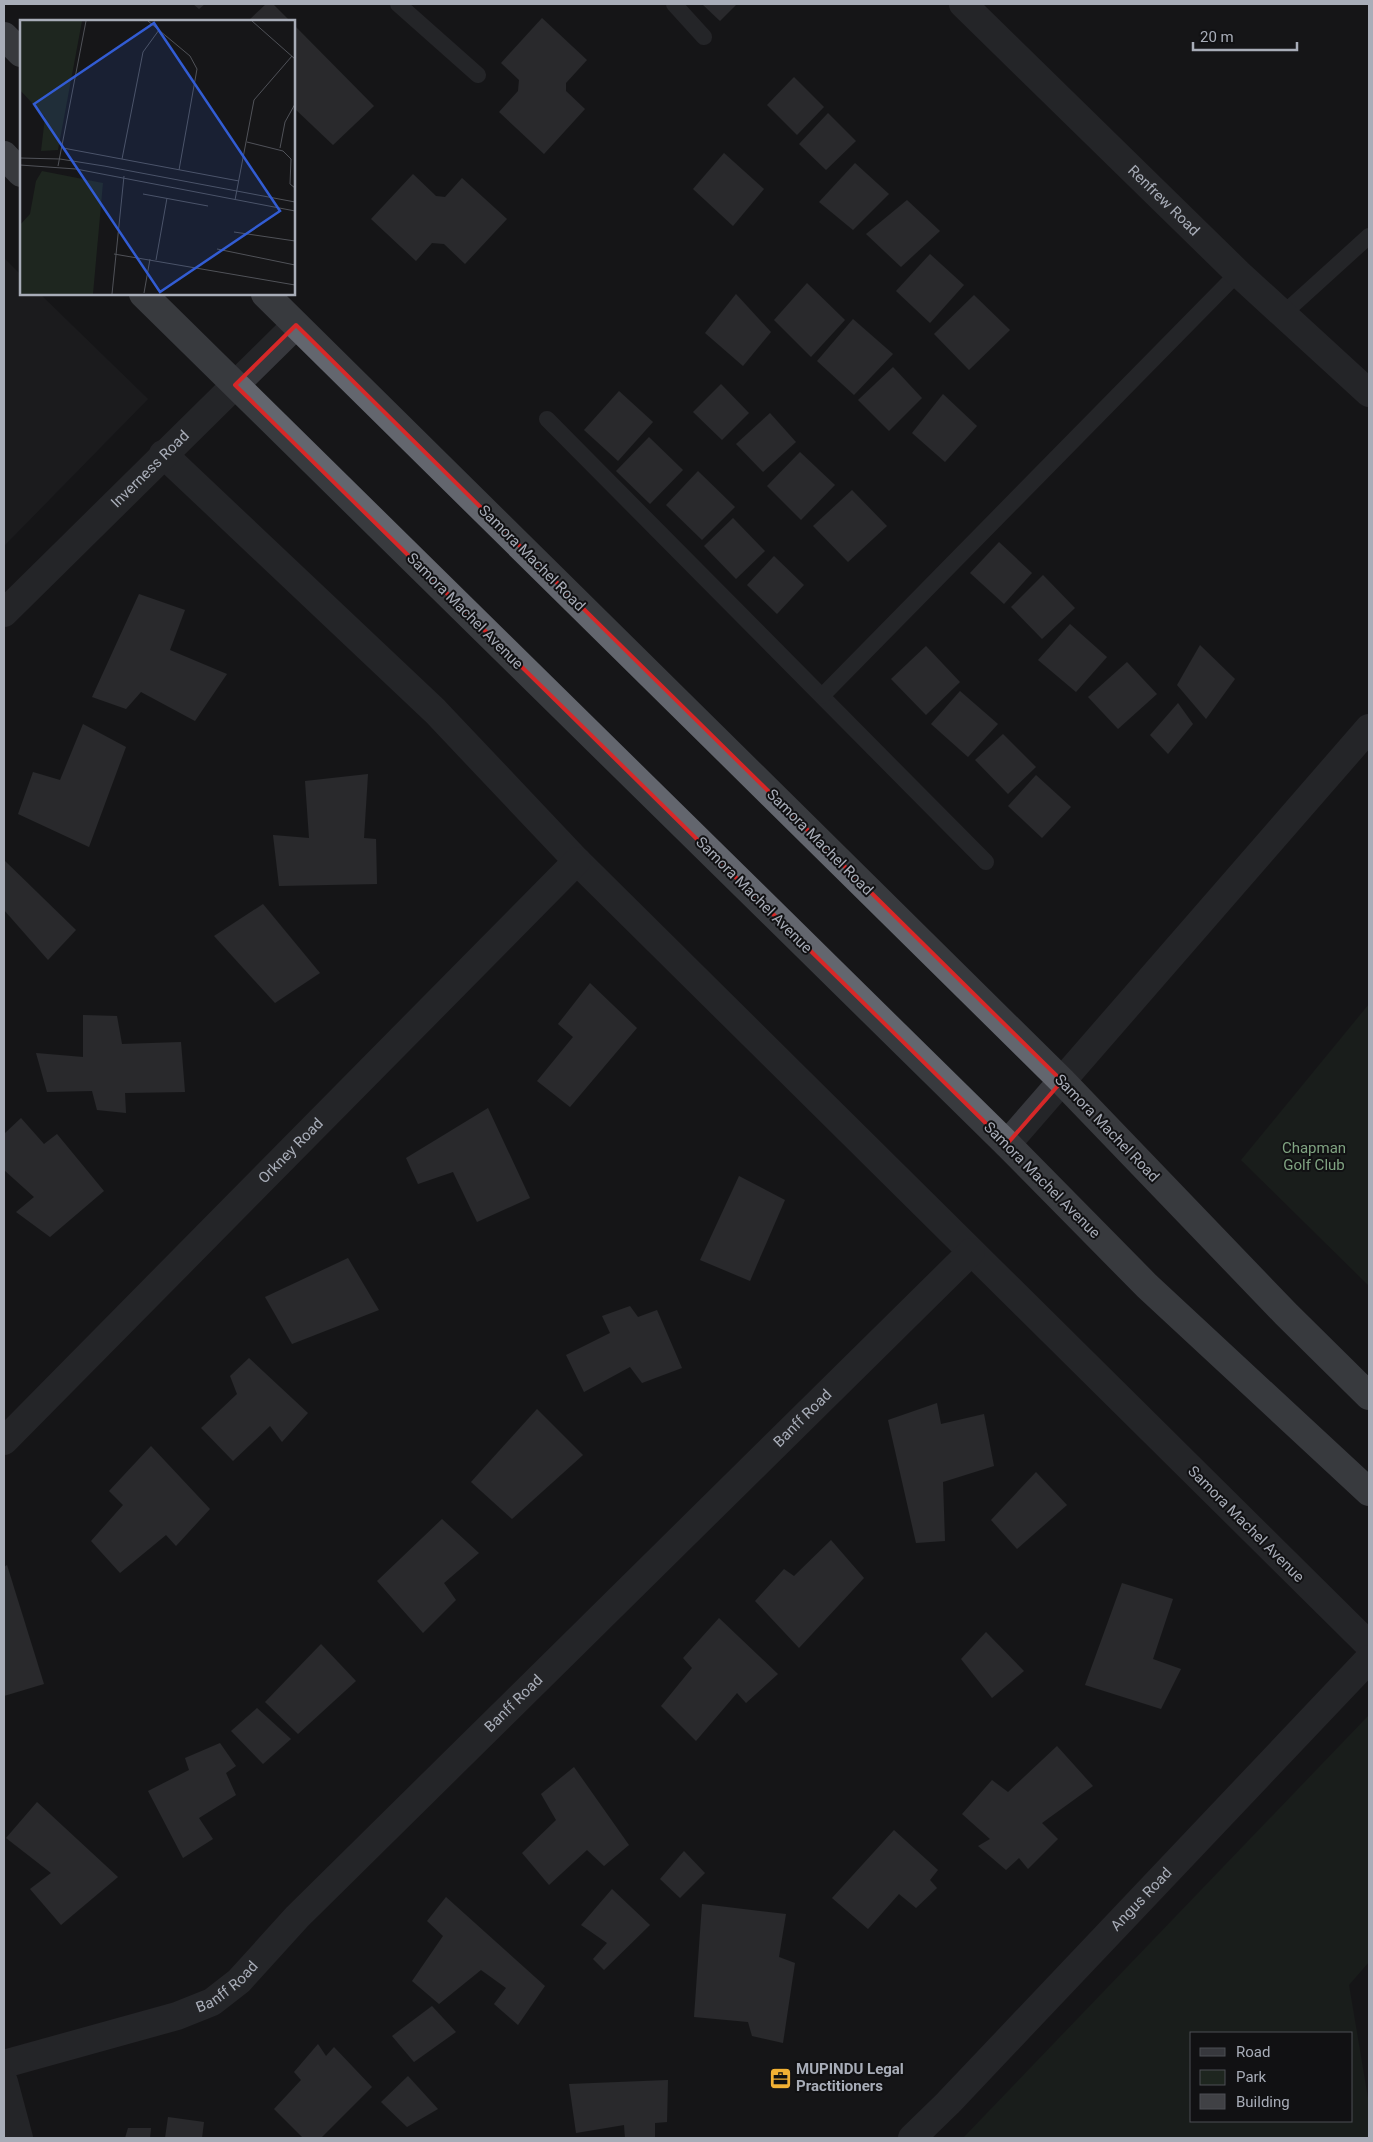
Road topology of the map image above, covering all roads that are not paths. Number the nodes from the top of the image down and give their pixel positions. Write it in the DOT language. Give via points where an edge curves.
graph roads {
  1 [pos="398,4"];
  2 [pos="674,4"];
  3 [pos="963,4"];
  4 [pos="4,36"];
  5 [pos="704,37"];
  6 [pos="20,52"];
  7 [pos="478,75"];
  8 [pos="4,155"];
  9 [pos="20,172"];
  10 [pos="1369,236"];
  11 [pos="1238,273"];
  12 [pos="144,295"];
  13 [pos="266,295"];
  14 [pos="1283,314"];
  15 [pos="296,325"];
  16 [pos="235,385"];
  17 [pos="1369,393"];
  18 [pos="547,419"];
  19 [pos="163,454"];
  20 [pos="4,613"];
  21 [pos="822,696"];
  22 [pos="1369,728"];
  23 [pos="577,860"];
  24 [pos="986,862"];
  25 [pos="1062,1081"];
  26 [pos="1007,1144"];
  27 [pos="971,1252"];
  28 [pos="1369,1396"];
  29 [pos="4,1441"];
  30 [pos="1369,1492"];
  31 [pos="1369,1644"];
  32 [pos="1369,1659"];
  33 [pos="4,2064"];
  34 [pos="4,2082"];
  35 [pos="20,2138"];
  36 [pos="912,2138"];
  1 -- 7 [label="lane"];
  2 -- 5 [label="lane"];
  3 -- 11 [label="street, Renfrew Road"];
  4 -- 6 [label="highway"];
  8 -- 9 [label="highway"];
  10 -- 14 [label="lane"];
  11 -- 14 [label="street, Renfrew Road"];
  11 -- 21 [label="lane"];
  12 -- 16 [label="highway, Samora Machel Avenue"];
  13 -- 15 [label="highway, Samora Machel Road"];
  14 -- 17 [label="street, Renfrew Road"];
  15 -- 16 [label="street, Inverness Road"];
  15 -- 25 [label="highway, Samora Machel Road"];
  16 -- 19 [label="street, Inverness Road"];
  16 -- 26 [label="highway, Samora Machel Avenue"];
  18 -- 21 [label="lane"];
  19 -- 20 [label="street, Inverness Road"];
  19 -- 23 [label="street, Samora Machel Avenue" via="435,711"];
  21 -- 24 [label="lane"];
  22 -- 25 [label="street"];
  23 -- 27 [label="street, Samora Machel Avenue"];
  23 -- 29 [label="street, Orkney Road"];
  25 -- 26 [label="street"];
  25 -- 28 [label="highway, Samora Machel Road"];
  26 -- 30 [label="highway, Samora Machel Avenue" via="1147,1286"];
  27 -- 31 [label="street, Samora Machel Avenue"];
  27 -- 33 [label="street, Banff Road" via="297,1917 239,1980 212,2002 177,2016"];
  32 -- 36 [label="street, Angus Road"];
  34 -- 35 [label="street"];
}
